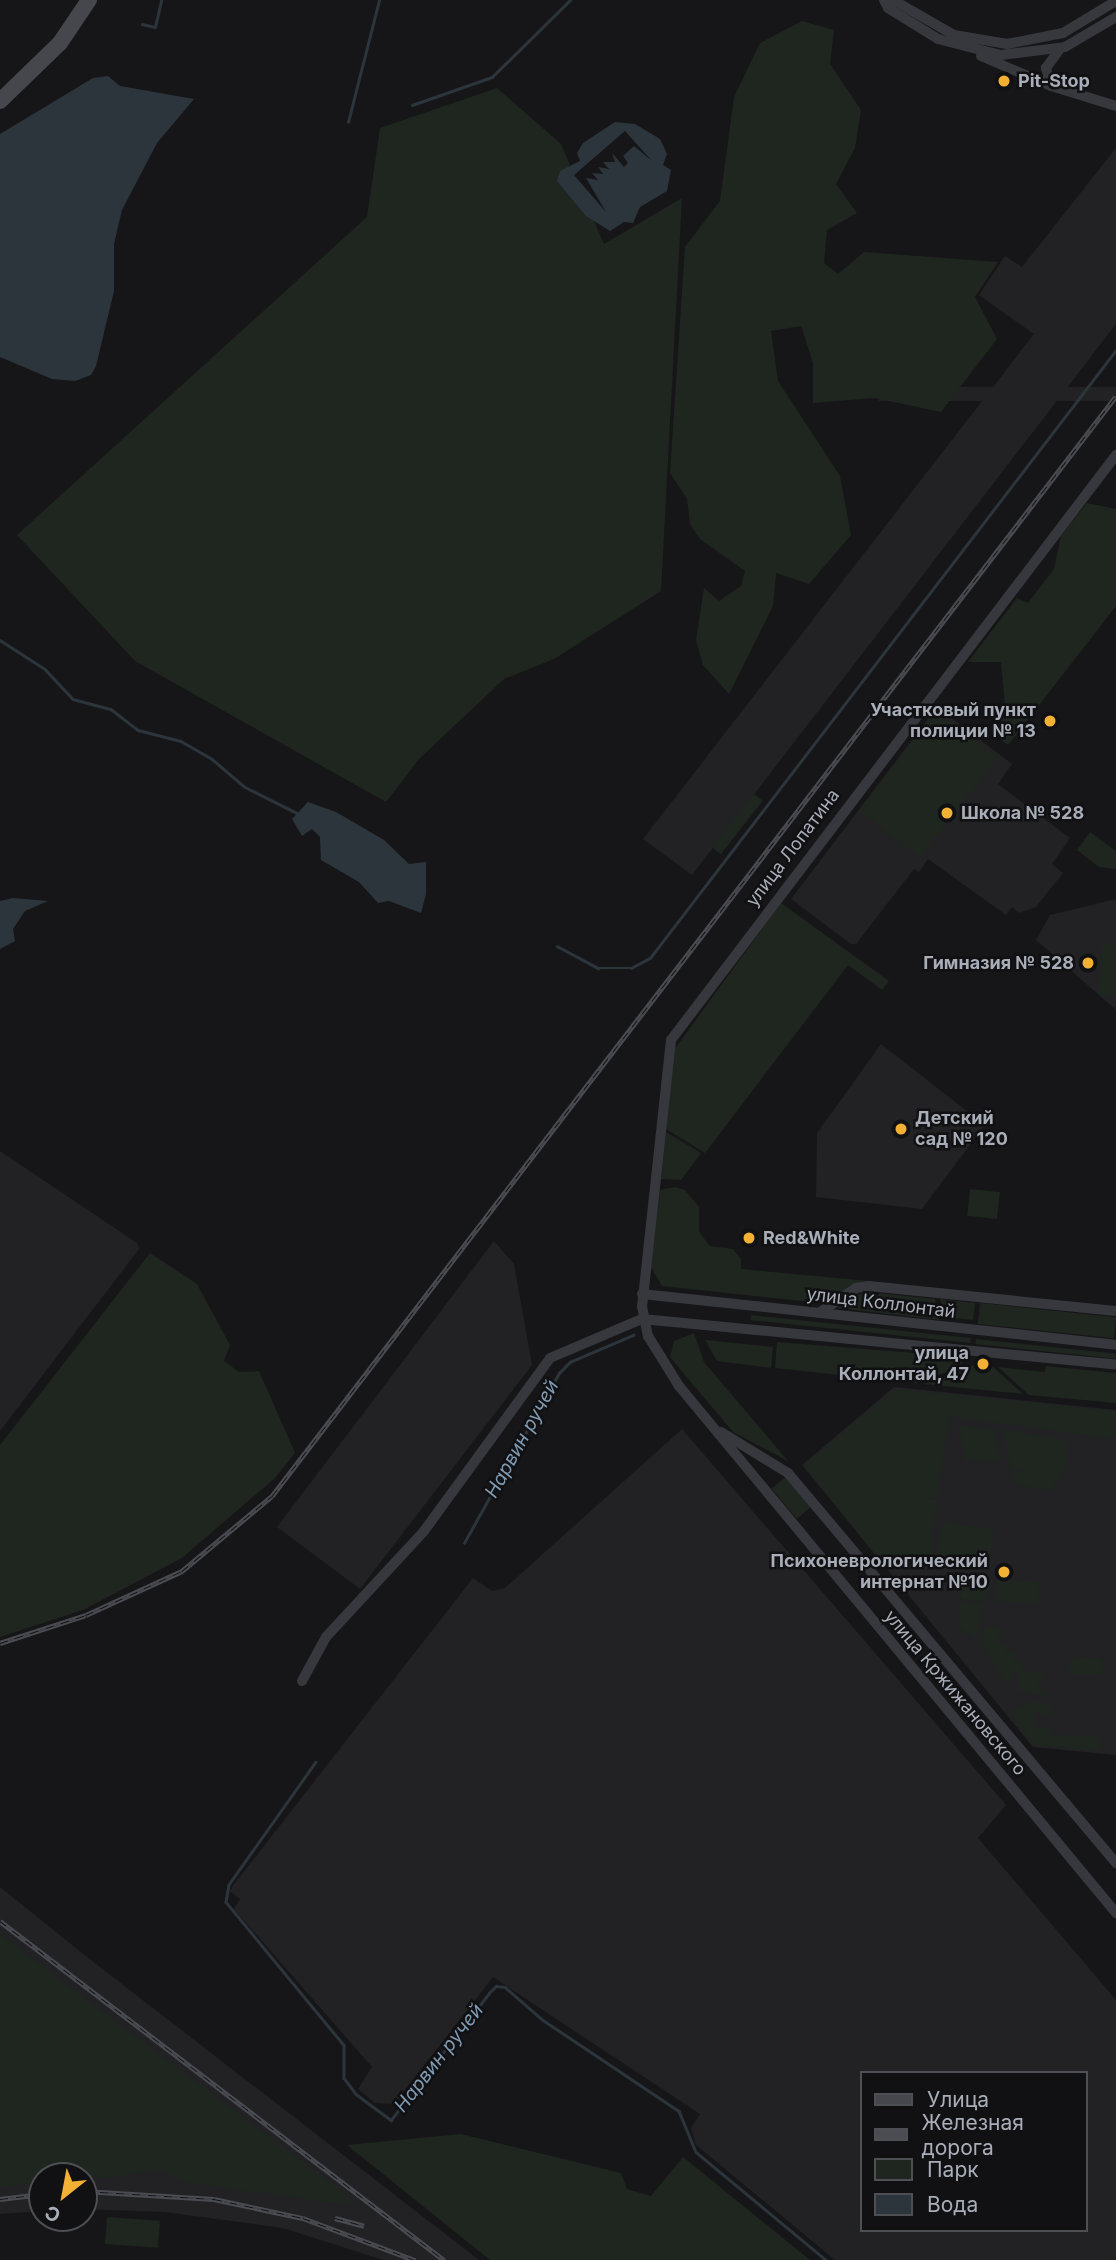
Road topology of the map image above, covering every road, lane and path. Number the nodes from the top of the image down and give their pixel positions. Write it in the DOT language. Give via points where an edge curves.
graph roads {
  1 [pos="89,0"];
  2 [pos="884,0"];
  3 [pos="893,0"];
  4 [pos="1116,1"];
  5 [pos="1116,17"];
  6 [pos="953,45"];
  7 [pos="1065,47"];
  8 [pos="1051,86"];
  9 [pos="0,101"];
  10 [pos="1116,106"];
  11 [pos="1116,455"];
  12 [pos="642,1294"];
  13 [pos="1116,1311"];
  14 [pos="819,1313"];
  15 [pos="642,1319"];
  16 [pos="1116,1345"];
  17 [pos="1116,1365"];
  18 [pos="716,1429"];
  19 [pos="747,1449"];
  20 [pos="737,1458"];
  21 [pos="302,1681"];
  22 [pos="1116,1863"];
  23 [pos="1116,1913"];
  1 -- 9 [label="street" via="61,43"];
  2 -- 6 [label="street" via="923,32"];
  3 -- 4 [label="street" via="954,35 1007,44 1063,33"];
  5 -- 7 [label="street"];
  6 -- 7 [label="street" via="1015,56"];
  6 -- 8 [label="street"];
  7 -- 8 [label="street" via="1048,61"];
  8 -- 10 [label="street"];
  11 -- 12 [label="street, улица Лопатина" via="671,1040"];
  12 -- 14 [label="street, улица Коллонтай"];
  12 -- 15 [label="street, улица Лопатина"];
  13 -- 14 [label="street" via="869,1286 856,1288"];
  14 -- 16 [label="street, улица Коллонтай"];
  15 -- 17 [label="street, улица Коллонтай"];
  15 -- 18 [label="street, улица Кржижановского" via="659,1358"];
  15 -- 21 [label="street" via="550,1358 424,1531 326,1637"];
  18 -- 19 [label="street, улица Кржижановского"];
  18 -- 20 [label="street, улица Кржижановского"];
  19 -- 20 [label="street"];
  19 -- 22 [label="street, улица Кржижановского" via="788,1473"];
  20 -- 23 [label="street, улица Кржижановского"];
}
